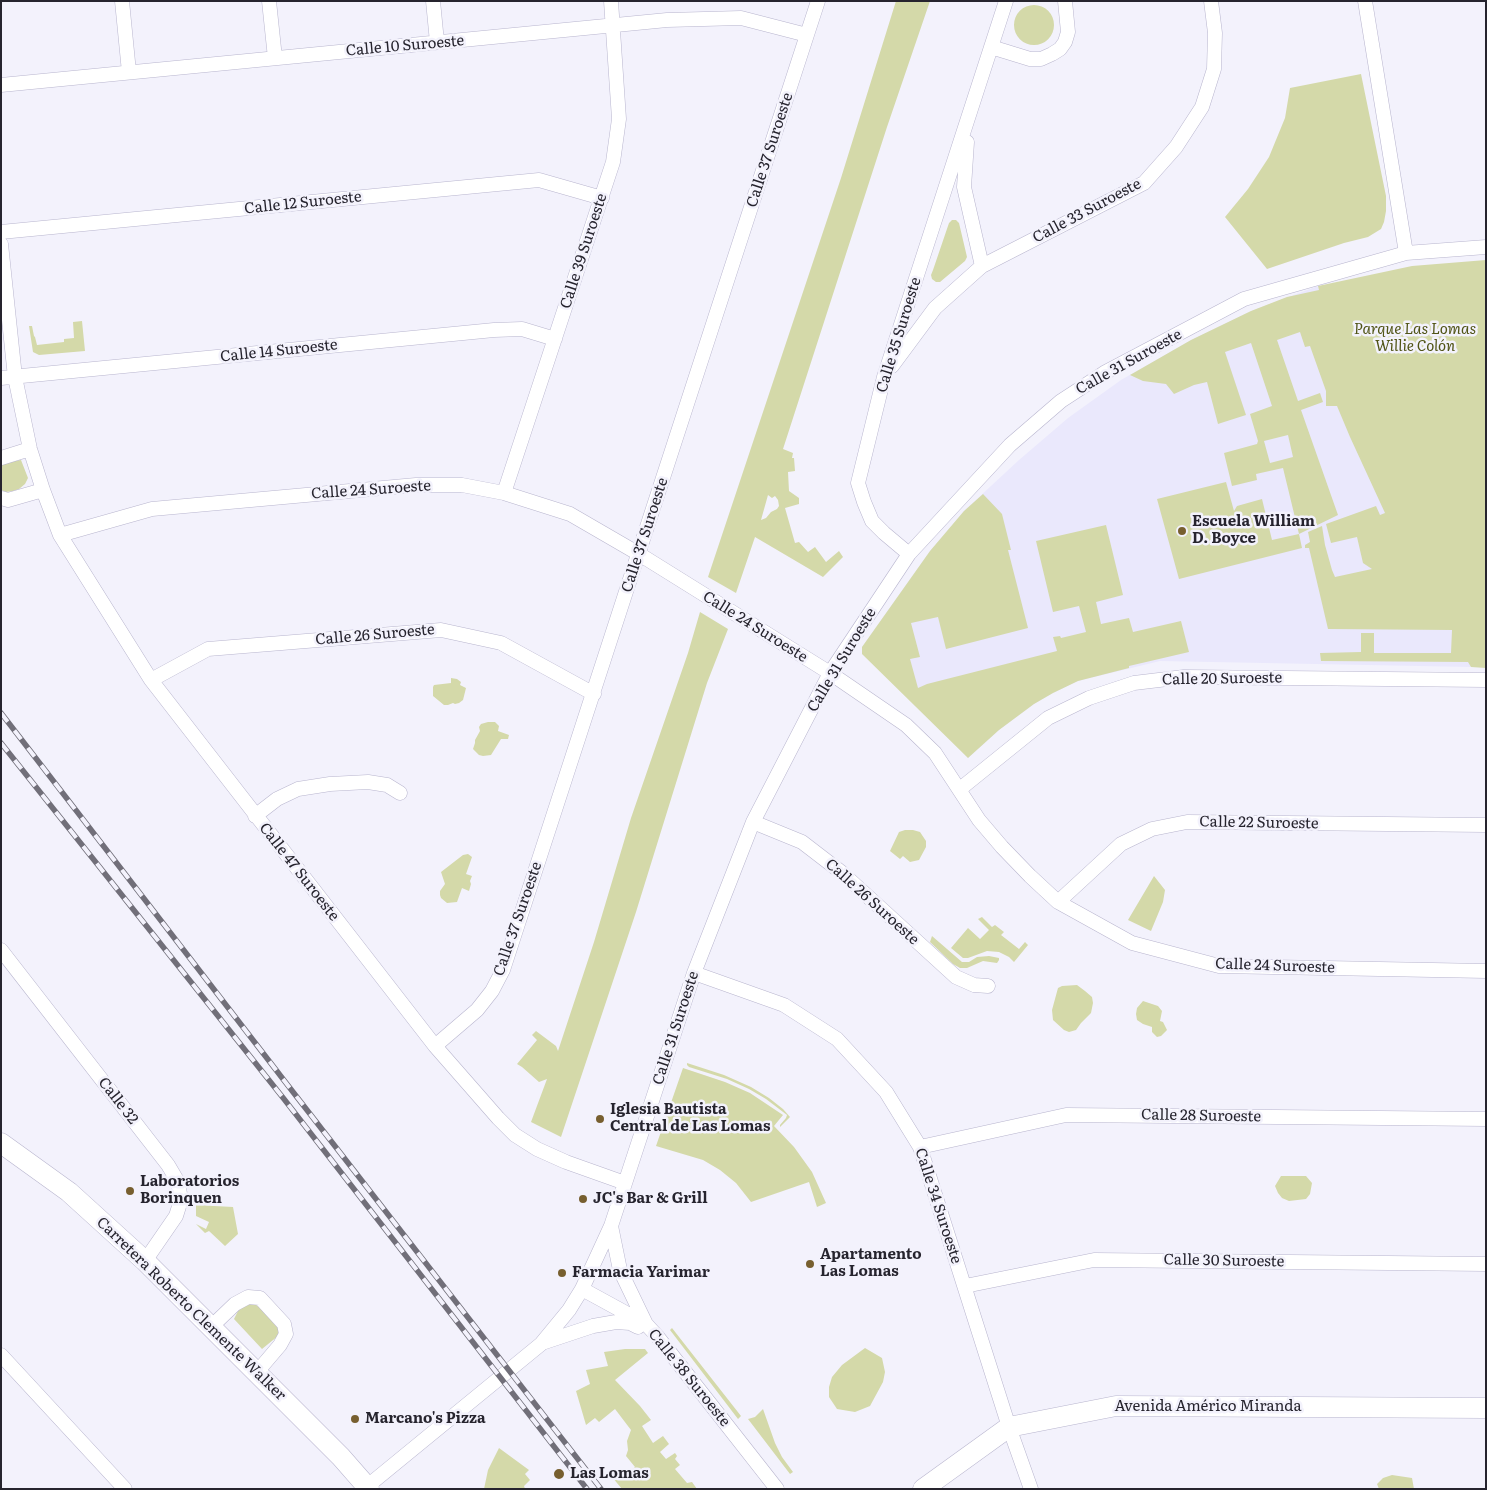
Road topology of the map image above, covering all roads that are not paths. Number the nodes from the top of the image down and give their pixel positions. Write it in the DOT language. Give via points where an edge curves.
graph roads {
  1 [pos="122,1"];
  2 [pos="269,1"];
  3 [pos="433,1"];
  4 [pos="611,1"];
  5 [pos="818,1"];
  6 [pos="1006,1"];
  7 [pos="1065,1"];
  8 [pos="1211,1"];
  9 [pos="1365,1"];
  10 [pos="613,26"];
  11 [pos="807,35"];
  12 [pos="437,42"];
  13 [pos="991,47"];
  14 [pos="274,58"];
  15 [pos="129,72"];
  16 [pos="1,85"];
  17 [pos="973,104"];
  18 [pos="602,198"];
  19 [pos="1,232"];
  20 [pos="1,244"];
  21 [pos="1486,247"];
  22 [pos="1406,253"];
  23 [pos="982,266"];
  24 [pos="555,339"];
  25 [pos="8,377"];
  26 [pos="884,377"];
  27 [pos="30,449"];
  28 [pos="1,458"];
  29 [pos="43,490"];
  30 [pos="504,493"];
  31 [pos="1,498"];
  32 [pos="60,535"];
  33 [pos="639,554"];
  34 [pos="909,554"];
  35 [pos="830,674"];
  36 [pos="151,680"];
  37 [pos="1486,680"];
  38 [pos="594,694"];
  39 [pos="960,789"];
  40 [pos="400,794"];
  41 [pos="255,816"];
  42 [pos="752,822"];
  43 [pos="1486,826"];
  44 [pos="1058,902"];
  45 [pos="1,950"];
  46 [pos="1486,971"];
  47 [pos="694,973"];
  48 [pos="988,986"];
  49 [pos="435,1046"];
  50 [pos="1486,1119"];
  51 [pos="1,1143"];
  52 [pos="920,1147"];
  53 [pos="625,1182"];
  54 [pos="611,1226"];
  55 [pos="145,1261"];
  56 [pos="1486,1264"];
  57 [pos="965,1286"];
  58 [pos="582,1289"];
  59 [pos="646,1324"];
  60 [pos="211,1327"];
  61 [pos="657,1336"];
  62 [pos="541,1344"];
  63 [pos="1,1355"];
  64 [pos="257,1372"];
  65 [pos="1486,1408"];
  66 [pos="1009,1427"];
  67 [pos="367,1488"];
  68 [pos="125,1489"];
  69 [pos="777,1489"];
  70 [pos="923,1489"];
  71 [pos="1032,1489"];
  1 -- 15 [label="street"];
  2 -- 14 [label="street"];
  3 -- 12 [label="street"];
  4 -- 10 [label="street, Calle 39 Suroeste"];
  5 -- 11 [label="street, Calle 37 Suroeste"];
  6 -- 13 [label="street, Calle 35 Suroeste"];
  7 -- 13 [label="street" via="1066,42 1052,54 1030,59"];
  8 -- 23 [label="street, Calle 33 Suroeste" via="1215,33 1214,69 1202,107 1176,147 1144,183"];
  9 -- 22 [label="street"];
  10 -- 11 [label="street, Calle 10 Suroeste" via="667,20 741,18"];
  10 -- 12 [label="street, Calle 10 Suroeste"];
  10 -- 18 [label="street, Calle 39 Suroeste" via="618,119 613,162"];
  11 -- 33 [label="street, Calle 37 Suroeste"];
  12 -- 14 [label="street, Calle 10 Suroeste"];
  13 -- 17 [label="street, Calle 35 Suroeste"];
  14 -- 15 [label="street, Calle 10 Suroeste"];
  15 -- 16 [label="street, Calle 10 Suroeste"];
  17 -- 23 [label="street, Calle 35 Suroeste" via="964,187"];
  17 -- 26 [label="street, Calle 35 Suroeste"];
  18 -- 19 [label="street, Calle 12 Suroeste" via="539,180"];
  18 -- 24 [label="street, Calle 39 Suroeste"];
  20 -- 25 [label="street, Calle 47 Suroeste"];
  21 -- 22 [label="street, Calle 31 Suroeste"];
  22 -- 34 [label="street, Calle 31 Suroeste" via="1244,299 1104,373 1061,401 1010,445"];
  23 -- 26 [label="street, Calle 33 Suroeste" via="935,308"];
  24 -- 25 [label="street, Calle 14 Suroeste" via="522,329 494,330"];
  24 -- 30 [label="street, Calle 39 Suroeste"];
  25 -- 27 [label="street, Calle 47 Suroeste"];
  26 -- 34 [label="street, Calle 35 Suroeste" via="858,483 872,520"];
  27 -- 28 [label="street"];
  27 -- 29 [label="street, Calle 47 Suroeste"];
  29 -- 31 [label="street" via="8,500"];
  29 -- 32 [label="street, Calle 47 Suroeste"];
  30 -- 32 [label="street, Calle 24 Suroeste" via="462,485 416,485 152,509"];
  30 -- 33 [label="street, Calle 24 Suroeste" via="570,514"];
  32 -- 36 [label="street, Calle 47 Suroeste"];
  33 -- 35 [label="street, Calle 24 Suroeste"];
  33 -- 38 [label="street, Calle 37 Suroeste"];
  34 -- 35 [label="street, Calle 31 Suroeste"];
  35 -- 39 [label="street, Calle 24 Suroeste" via="906,725 935,753"];
  35 -- 42 [label="street, Calle 31 Suroeste"];
  36 -- 38 [label="street, Calle 26 Suroeste" via="208,649 440,630 501,643"];
  36 -- 41 [label="street, Calle 47 Suroeste"];
  37 -- 39 [label="street, Calle 20 Suroeste" via="1184,677 1134,683 1089,698 1048,718"];
  38 -- 49 [label="street, Calle 37 Suroeste" via="503,970 477,1010"];
  39 -- 44 [label="street, Calle 24 Suroeste" via="979,820 1002,847"];
  40 -- 41 [label="street" via="387,785 368,782 330,784 298,789"];
  41 -- 49 [label="street, Calle 47 Suroeste"];
  42 -- 47 [label="street, Calle 31 Suroeste"];
  42 -- 48 [label="street, Calle 26 Suroeste" via="802,842 956,977 974,985"];
  43 -- 44 [label="street, Calle 22 Suroeste" via="1187,822 1152,829 1121,844"];
  44 -- 46 [label="street, Calle 24 Suroeste" via="1132,943 1219,966"];
  45 -- 55 [label="street, Calle 32" via="178,1182 181,1200 176,1216"];
  47 -- 52 [label="street, Calle 34 Suroeste" via="784,1005 837,1039 886,1092"];
  47 -- 53 [label="street, Calle 31 Suroeste"];
  49 -- 53 [label="street, Calle 47 Suroeste" via="481,1101 515,1135 566,1162"];
  50 -- 52 [label="street, Calle 28 Suroeste" via="1066,1115"];
  51 -- 55 [label="street, Carretera Roberto Clemente Walker" via="69,1192"];
  52 -- 57 [label="street, Calle 34 Suroeste"];
  53 -- 54 [label="street, Calle 31 Suroeste"];
  54 -- 58 [label="street, Calle 31 Suroeste"];
  54 -- 59 [label="street" via="620,1270"];
  55 -- 60 [label="street, Carretera Roberto Clemente Walker"];
  56 -- 57 [label="street, Calle 30 Suroeste" via="1094,1260"];
  57 -- 66 [label="street, Calle 34 Suroeste"];
  58 -- 59 [label="street, Calle 38 Suroeste"];
  58 -- 62 [label="street, Calle 31 Suroeste"];
  59 -- 61 [label="street, Calle 38 Suroeste"];
  60 -- 64 [label="street, Carretera Roberto Clemente Walker"];
  60 -- 64 [label="street" via="235,1304 248,1297 260,1298 284,1324 286,1334"];
  61 -- 62 [label="street" via="630,1323 616,1322 593,1326"];
  61 -- 69 [label="street, Calle 38 Suroeste"];
  62 -- 67 [label="street, Calle 31 Suroeste"];
  63 -- 68 [label="street"];
  64 -- 67 [label="street, Carretera Roberto Clemente Walker"];
  65 -- 66 [label="street, Avenida Américo Miranda" via="1116,1406"];
  66 -- 70 [label="street, Avenida Américo Miranda"];
  66 -- 71 [label="street, Calle 34 Suroeste"];
}
